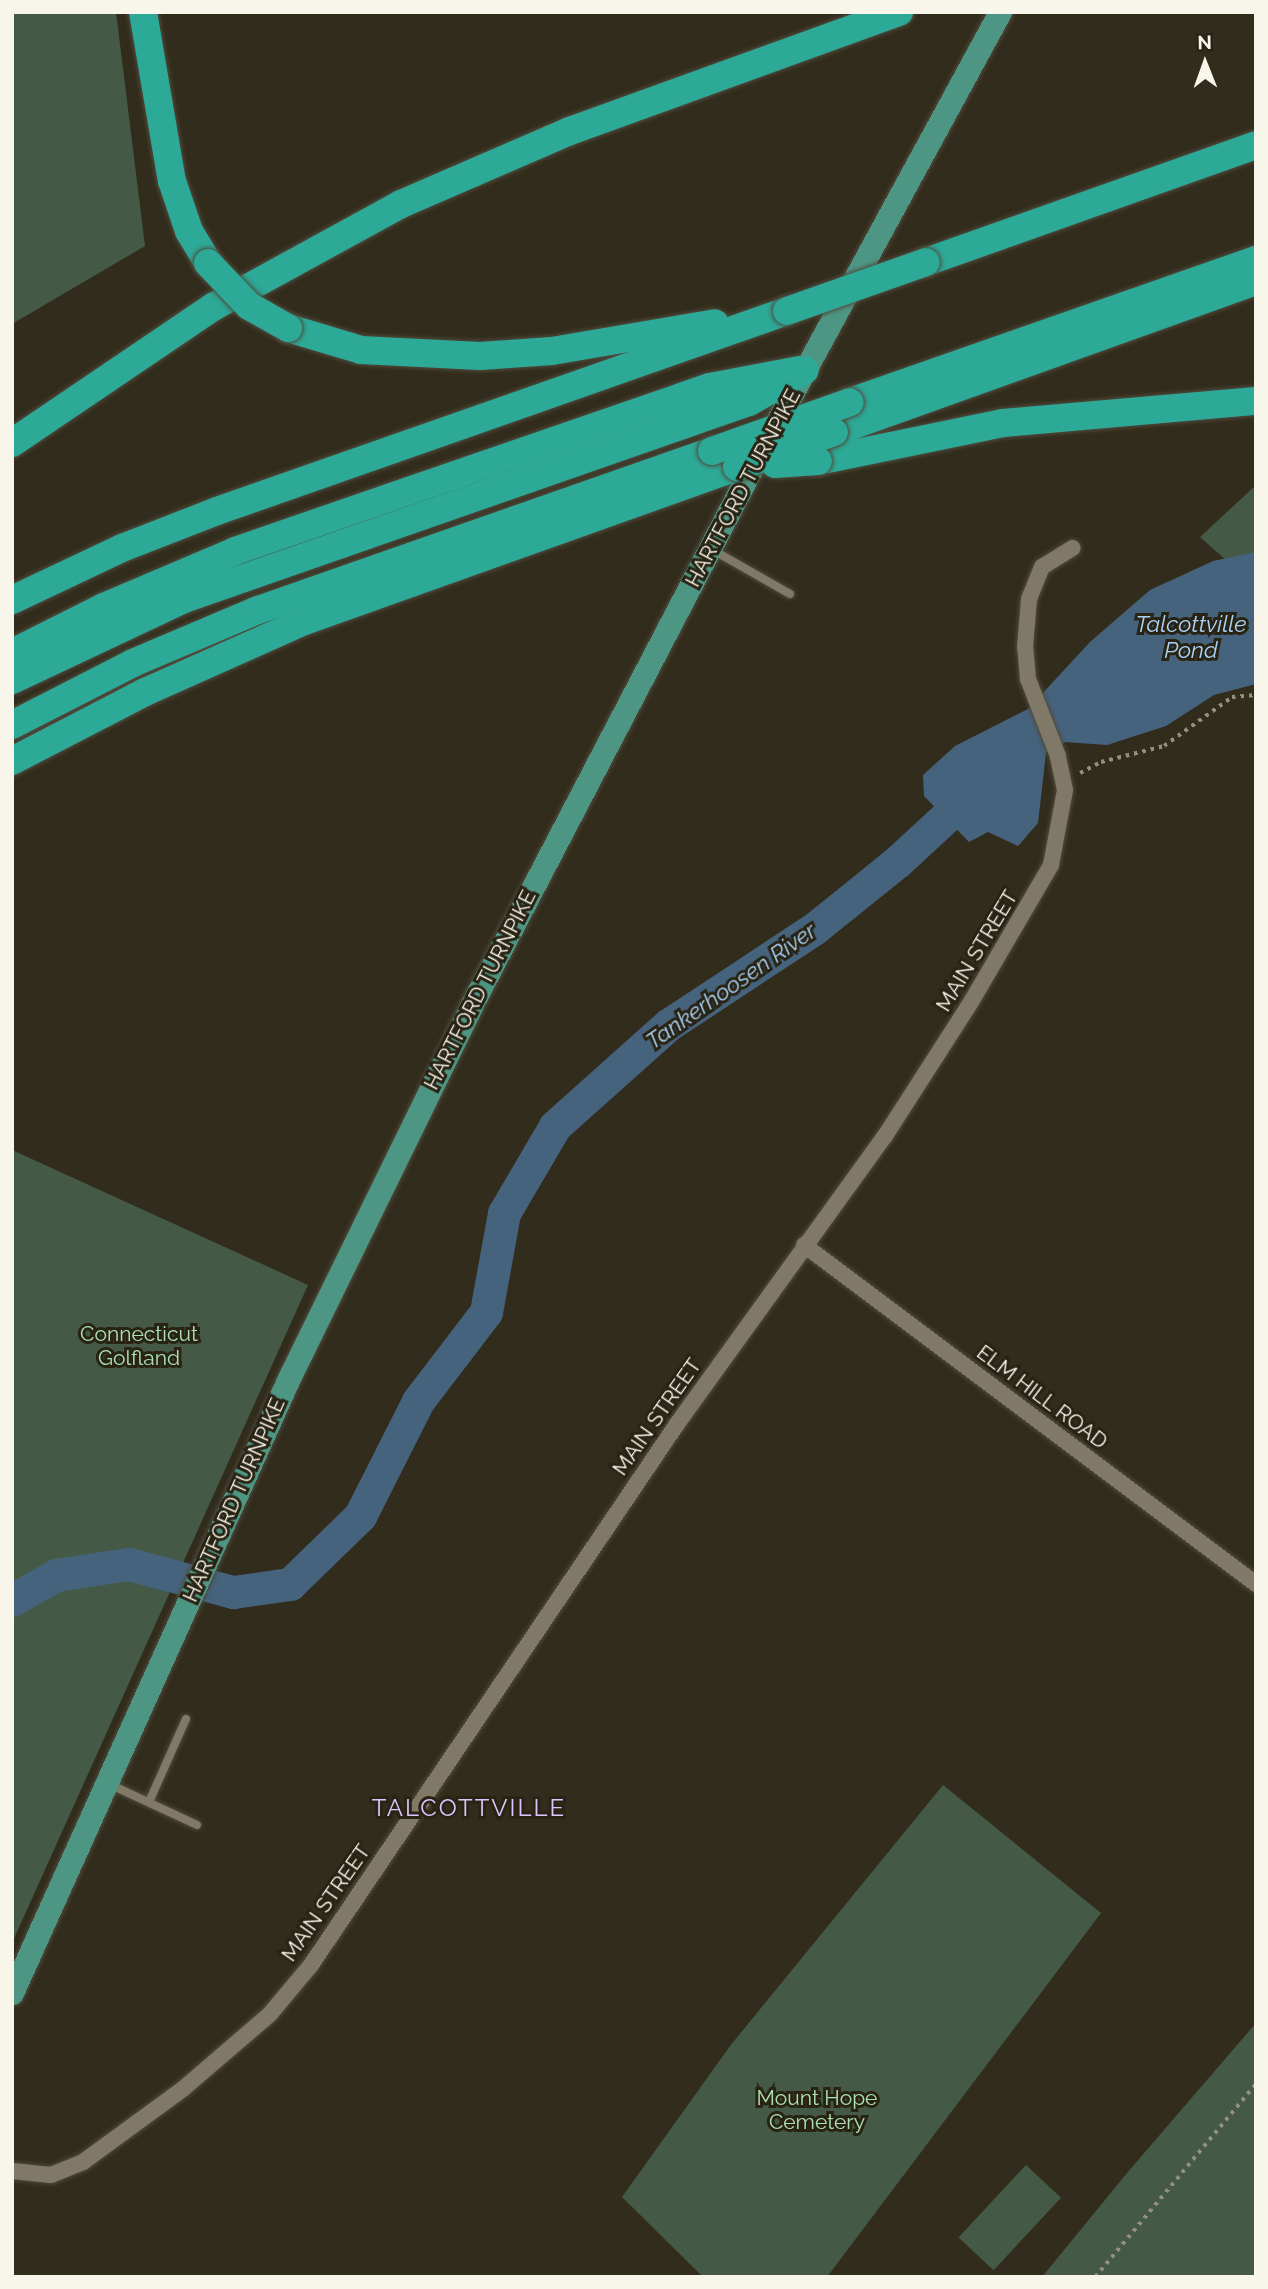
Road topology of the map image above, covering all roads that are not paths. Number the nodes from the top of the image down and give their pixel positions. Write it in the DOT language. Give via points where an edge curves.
graph roads {
  1 [pos="143,12"];
  2 [pos="899,12"];
  3 [pos="1000,12"];
  4 [pos="1256,145"];
  5 [pos="1256,260"];
  6 [pos="1256,281"];
  7 [pos="782,313"];
  8 [pos="805,370"];
  9 [pos="1256,401"];
  10 [pos="12,443"];
  11 [pos="737,467"];
  12 [pos="1073,548"];
  13 [pos="711,549"];
  14 [pos="790,594"];
  15 [pos="12,600"];
  16 [pos="12,653"];
  17 [pos="12,680"];
  18 [pos="12,725"];
  19 [pos="12,761"];
  20 [pos="804,1245"];
  21 [pos="1256,1584"];
  22 [pos="186,1719"];
  23 [pos="107,1783"];
  24 [pos="149,1802"];
  25 [pos="197,1825"];
  26 [pos="12,1993"];
  27 [pos="12,2171"];
  1 -- 7 [label="highway, bridge" via="172,181 189,231 208,263 249,306 288,328 371,351 480,356 552,351"];
  2 -- 10 [label="highway" via="570,131 390,209 213,307"];
  3 -- 8 [label="main road, HARTFORD TURNPIKE"];
  4 -- 7 [label="highway, bridge"];
  5 -- 18 [label="highway, bridge" via="258,610 134,663"];
  6 -- 11 [label="highway, bridge"];
  7 -- 15 [label="highway" via="217,511 112,552"];
  8 -- 13 [label="main road, HARTFORD TURNPIKE"];
  8 -- 16 [label="highway" via="718,384 285,533 147,587"];
  8 -- 17 [label="highway" via="749,401 184,599"];
  9 -- 11 [label="highway, bridge" via="1003,423 818,461"];
  11 -- 19 [label="highway" via="307,620 145,692"];
  12 -- 20 [label="street, MAIN STREET" via="1042,567 1029,599 1025,647 1035,699 1058,756 1065,790 1051,865 885,1136"];
  13 -- 14 [label="lane"];
  13 -- 23 [label="main road, HARTFORD TURNPIKE" via="471,1006 324,1305"];
  20 -- 21 [label="street, ELM HILL ROAD"];
  20 -- 27 [label="street, MAIN STREET" via="677,1424 312,1965 270,2014 184,2088 83,2162 51,2175"];
  22 -- 24 [label="lane"];
  23 -- 24 [label="lane"];
  23 -- 26 [label="main road, HARTFORD TURNPIKE"];
  24 -- 25 [label="lane"];
}
